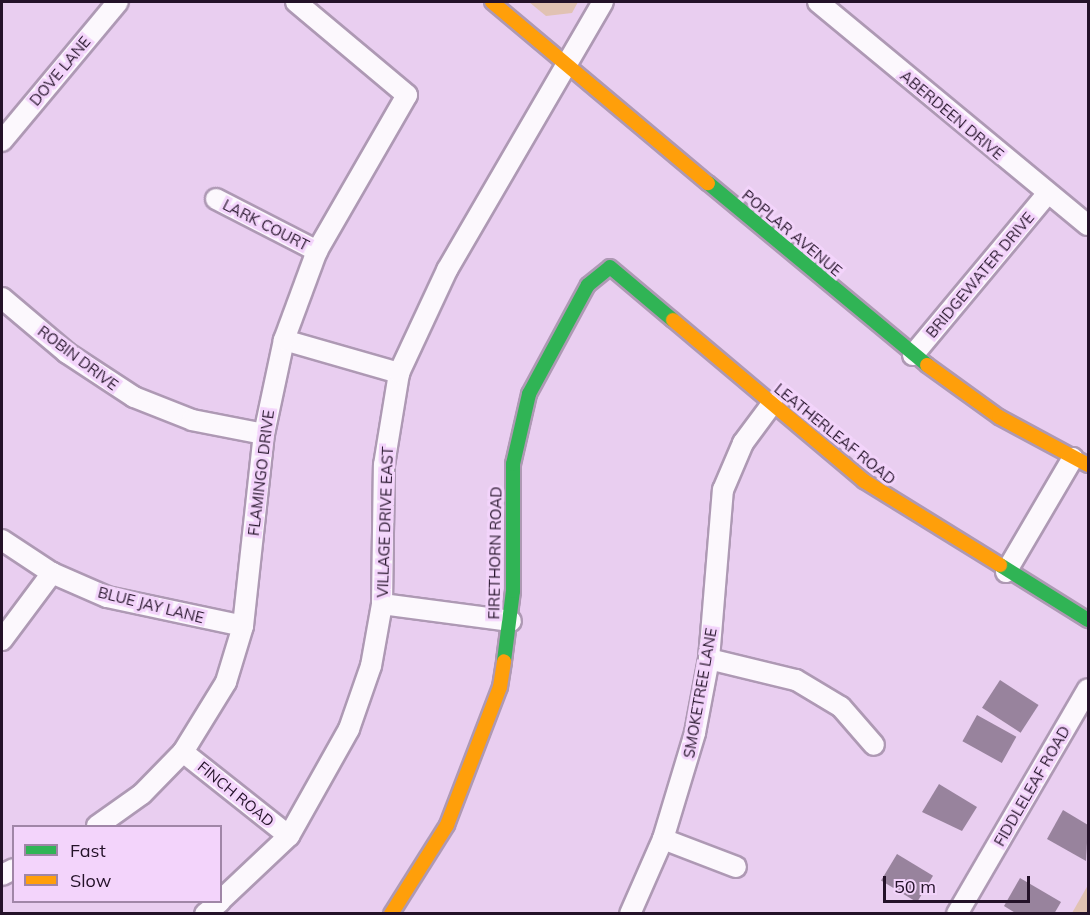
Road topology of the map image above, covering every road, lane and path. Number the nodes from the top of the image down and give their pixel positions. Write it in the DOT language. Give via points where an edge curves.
graph roads {
  1 [pos="118,2"];
  2 [pos="296,2"];
  3 [pos="492,2"];
  4 [pos="603,2"];
  5 [pos="818,2"];
  6 [pos="566,65"];
  7 [pos="2,141"];
  8 [pos="1047,194"];
  9 [pos="216,199"];
  10 [pos="1089,225"];
  11 [pos="317,251"];
  12 [pos="610,267"];
  13 [pos="2,298"];
  14 [pos="284,340"];
  15 [pos="913,355"];
  16 [pos="399,373"];
  17 [pos="772,404"];
  18 [pos="264,434"];
  19 [pos="1081,462"];
  20 [pos="2,540"];
  21 [pos="1006,572"];
  22 [pos="52,573"];
  23 [pos="382,604"];
  24 [pos="1089,620"];
  25 [pos="511,621"];
  26 [pos="243,626"];
  27 [pos="2,640"];
  28 [pos="708,658"];
  29 [pos="1089,689"];
  30 [pos="874,746"];
  31 [pos="183,752"];
  32 [pos="98,825"];
  33 [pos="289,836"];
  34 [pos="663,839"];
  35 [pos="736,867"];
  36 [pos="222,899"];
  37 [pos="218,903"];
  38 [pos="205,914"];
  39 [pos="391,914"];
  40 [pos="630,914"];
  41 [pos="957,914"];
  1 -- 7 [label="street, DOVE LANE"];
  2 -- 11 [label="street, FLAMINGO DRIVE" via="407,95"];
  3 -- 6 [label="street, POPLAR AVENUE"];
  4 -- 6 [label="street, VILLAGE DRIVE EAST"];
  5 -- 8 [label="street, ABERDEEN DRIVE"];
  6 -- 15 [label="street, POPLAR AVENUE"];
  6 -- 16 [label="street, VILLAGE DRIVE EAST" via="436,290"];
  8 -- 10 [label="street, ABERDEEN DRIVE"];
  8 -- 15 [label="street, BRIDGEWATER DRIVE"];
  9 -- 11 [label="street, LARK COURT"];
  11 -- 14 [label="street, FLAMINGO DRIVE"];
  12 -- 17 [label="street, LEATHERLEAF ROAD"];
  12 -- 25 [label="street, FIRETHORN ROAD" via="588,285 540,369 522,414 513,464"];
  13 -- 18 [label="street, ROBIN DRIVE" via="76,360 134,397 192,420"];
  14 -- 16 [label="street"];
  14 -- 18 [label="street, FLAMINGO DRIVE"];
  15 -- 19 [label="street, POPLAR AVENUE" via="999,417"];
  16 -- 23 [label="street, VILLAGE DRIVE EAST" via="384,465"];
  17 -- 21 [label="street, LEATHERLEAF ROAD" via="864,481"];
  17 -- 28 [label="street, SMOKETREE LANE" via="735,458 718,507"];
  18 -- 26 [label="street, FLAMINGO DRIVE"];
  19 -- 21 [label="street"];
  20 -- 22 [label="street, BLUE JAY LANE"];
  21 -- 24 [label="street, LEATHERLEAF ROAD"];
  22 -- 26 [label="street, BLUE JAY LANE" via="134,604"];
  22 -- 27 [label="street"];
  23 -- 25 [label="street"];
  23 -- 33 [label="street, VILLAGE DRIVE EAST" via="371,666 349,729"];
  25 -- 39 [label="street, FIRETHORN ROAD" via="500,687 473,769 447,825"];
  26 -- 31 [label="street, FLAMINGO DRIVE" via="226,682"];
  28 -- 30 [label="street" via="796,680 841,707"];
  28 -- 34 [label="street, SMOKETREE LANE" via="687,768"];
  29 -- 41 [label="street, FIDDLELEAF ROAD"];
  31 -- 32 [label="street, FLAMINGO DRIVE" via="142,794"];
  31 -- 33 [label="street, FINCH ROAD"];
  33 -- 36 [label="street, VILLAGE DRIVE EAST"];
  34 -- 35 [label="street"];
  34 -- 40 [label="street, SMOKETREE LANE"];
  37 -- 38 [label="street, VILLAGE DRIVE EAST"];
}
